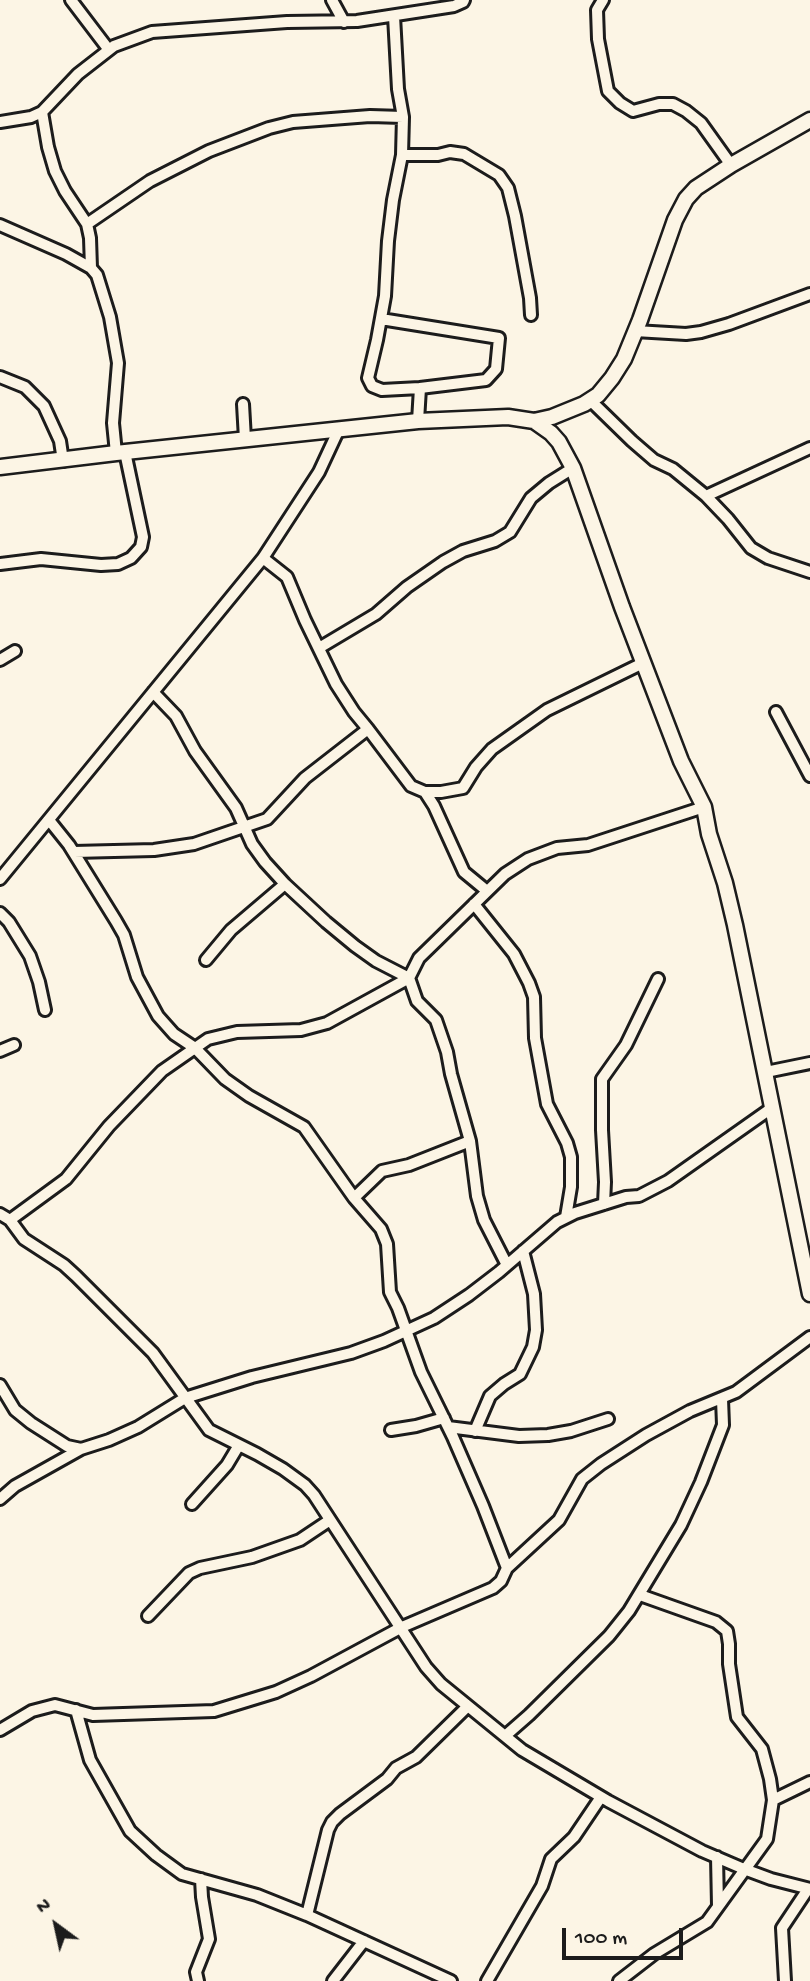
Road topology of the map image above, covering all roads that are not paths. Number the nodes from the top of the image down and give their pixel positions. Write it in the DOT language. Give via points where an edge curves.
graph roads {
  1 [pos="71,0"];
  2 [pos="332,0"];
  3 [pos="464,0"];
  4 [pos="603,0"];
  5 [pos="394,16"];
  6 [pos="344,22"];
  7 [pos="109,50"];
  8 [pos="42,111"];
  9 [pos="403,117"];
  10 [pos="810,120"];
  11 [pos="0,122"];
  12 [pos="402,155"];
  13 [pos="731,165"];
  14 [pos="87,224"];
  15 [pos="0,225"];
  16 [pos="91,268"];
  17 [pos="810,294"];
  18 [pos="531,316"];
  19 [pos="381,319"];
  20 [pos="635,331"];
  21 [pos="0,377"];
  22 [pos="420,388"];
  23 [pos="591,401"];
  24 [pos="243,404"];
  25 [pos="418,421"];
  26 [pos="534,421"];
  27 [pos="339,429"];
  28 [pos="245,439"];
  29 [pos="810,448"];
  30 [pos="121,453"];
  31 [pos="63,461"];
  32 [pos="0,467"];
  33 [pos="573,468"];
  34 [pos="706,496"];
  35 [pos="262,558"];
  36 [pos="0,564"];
  37 [pos="810,572"];
  38 [pos="319,648"];
  39 [pos="15,651"];
  40 [pos="0,660"];
  41 [pos="643,663"];
  42 [pos="153,692"];
  43 [pos="776,712"];
  44 [pos="368,729"];
  45 [pos="810,776"];
  46 [pos="425,792"];
  47 [pos="704,807"];
  48 [pos="49,820"];
  49 [pos="243,827"];
  50 [pos="74,852"];
  51 [pos="0,879"];
  52 [pos="285,884"];
  53 [pos="487,891"];
  54 [pos="474,904"];
  55 [pos="0,913"];
  56 [pos="206,960"];
  57 [pos="409,978"];
  58 [pos="658,979"];
  59 [pos="45,1010"];
  60 [pos="15,1045"];
  61 [pos="195,1048"];
  62 [pos="0,1051"];
  63 [pos="810,1063"];
  64 [pos="766,1072"];
  65 [pos="773,1107"];
  66 [pos="470,1142"];
  67 [pos="354,1198"];
  68 [pos="604,1203"];
  69 [pos="5,1217"];
  70 [pos="566,1217"];
  71 [pos="523,1251"];
  72 [pos="507,1265"];
  73 [pos="810,1294"];
  74 [pos="406,1331"];
  75 [pos="810,1337"];
  76 [pos="0,1385"];
  77 [pos="185,1398"];
  78 [pos="722,1399"];
  79 [pos="608,1419"];
  80 [pos="446,1422"];
  81 [pos="391,1430"];
  82 [pos="475,1431"];
  83 [pos="239,1445"];
  84 [pos="81,1449"];
  85 [pos="0,1499"];
  86 [pos="192,1504"];
  87 [pos="330,1520"];
  88 [pos="507,1568"];
  89 [pos="640,1595"];
  90 [pos="148,1616"];
  91 [pos="401,1627"];
  92 [pos="468,1706"];
  93 [pos="76,1710"];
  94 [pos="0,1730"];
  95 [pos="505,1736"];
  96 [pos="810,1782"];
  97 [pos="601,1797"];
  98 [pos="773,1800"];
  99 [pos="717,1857"];
  100 [pos="744,1869"];
  101 [pos="201,1879"];
  102 [pos="809,1889"];
  103 [pos="718,1906"];
  104 [pos="307,1915"];
  105 [pos="363,1941"];
  106 [pos="198,1981"];
  107 [pos="333,1981"];
  108 [pos="451,1981"];
  109 [pos="487,1981"];
  110 [pos="619,1981"];
  111 [pos="785,1981"];
  1 -- 7 [label="street"];
  2 -- 6 [label="street"];
  3 -- 5 [label="street" via="454,6"];
  4 -- 13 [label="street" via="597,10 598,39 608,91 634,111 673,104 686,111 701,123"];
  5 -- 6 [label="street"];
  5 -- 9 [label="street"];
  6 -- 7 [label="street" via="152,32"];
  7 -- 8 [label="street"];
  8 -- 11 [label="street"];
  8 -- 14 [label="street" via="55,171"];
  9 -- 12 [label="street"];
  9 -- 14 [label="street" via="293,122 270,128 209,151 150,181"];
  10 -- 13 [label="main road"];
  12 -- 18 [label="street" via="464,154 499,175 508,188 515,216"];
  12 -- 19 [label="street"];
  13 -- 20 [label="main road" via="686,199"];
  14 -- 16 [label="street"];
  15 -- 16 [label="street"];
  16 -- 30 [label="street" via="115,339 118,363 113,423"];
  17 -- 20 [label="street" via="701,332"];
  19 -- 22 [label="street" via="368,378 372,386"];
  19 -- 22 [label="street" via="499,338 496,369 486,380"];
  20 -- 23 [label="main road" via="618,369"];
  21 -- 31 [label="street" via="25,387 44,406 60,441"];
  22 -- 25 [label="street"];
  23 -- 26 [label="main road"];
  23 -- 34 [label="street" via="654,460"];
  24 -- 28 [label="street"];
  25 -- 26 [label="main road" via="508,417"];
  25 -- 27 [label="main road"];
  26 -- 33 [label="main road" via="559,442"];
  27 -- 28 [label="main road"];
  27 -- 35 [label="street" via="319,472"];
  28 -- 30 [label="main road"];
  29 -- 34 [label="street"];
  30 -- 31 [label="main road"];
  30 -- 36 [label="street" via="143,537 131,558 101,565 41,559"];
  31 -- 32 [label="main road"];
  33 -- 38 [label="street" via="531,498 510,531 443,562 376,614"];
  33 -- 41 [label="main road"];
  34 -- 37 [label="street" via="751,548"];
  35 -- 38 [label="street" via="287,577"];
  35 -- 42 [label="street"];
  38 -- 44 [label="street" via="335,684"];
  39 -- 40 [label="street"];
  41 -- 46 [label="street" via="547,710 492,749 463,788"];
  41 -- 47 [label="main road"];
  42 -- 48 [label="street"];
  42 -- 49 [label="street" via="176,716 236,808"];
  43 -- 45 [label="street"];
  44 -- 46 [label="street" via="411,786"];
  44 -- 49 [label="street" via="305,778 267,819"];
  46 -- 53 [label="street" via="464,872"];
  47 -- 53 [label="street" via="588,845 557,848 528,859"];
  47 -- 64 [label="main road"];
  48 -- 50 [label="street"];
  48 -- 51 [label="street"];
  49 -- 50 [label="street" via="194,844 155,850"];
  49 -- 52 [label="street"];
  50 -- 61 [label="street" via="124,935 137,977 158,1016"];
  52 -- 56 [label="street" via="231,930"];
  52 -- 57 [label="street" via="355,946"];
  53 -- 54 [label="street"];
  54 -- 57 [label="street" via="419,958"];
  54 -- 70 [label="street" via="513,954 534,997 535,1038 547,1104 571,1157"];
  55 -- 59 [label="street" via="30,956"];
  57 -- 61 [label="street" via="327,1023 292,1031 237,1032 208,1039"];
  57 -- 66 [label="street" via="417,1001 436,1020"];
  58 -- 68 [label="street" via="626,1045 601,1079"];
  60 -- 62 [label="street"];
  61 -- 67 [label="street" via="225,1079 304,1127"];
  61 -- 69 [label="street" via="162,1071 66,1179"];
  63 -- 64 [label="street"];
  64 -- 65 [label="main road"];
  65 -- 68 [label="street" via="668,1181 639,1196"];
  65 -- 73 [label="main road"];
  66 -- 67 [label="street" via="409,1166 382,1171"];
  66 -- 72 [label="street" via="484,1220"];
  67 -- 74 [label="street" via="381,1229 387,1244 390,1292"];
  68 -- 70 [label="street"];
  69 -- 77 [label="street" via="24,1239 76,1276 153,1353"];
  70 -- 71 [label="street"];
  71 -- 72 [label="street"];
  71 -- 82 [label="street" via="534,1294 533,1347 520,1374 490,1396"];
  72 -- 74 [label="street" via="435,1318"];
  74 -- 77 [label="street" via="351,1353"];
  74 -- 80 [label="street"];
  75 -- 78 [label="street"];
  76 -- 84 [label="street" via="15,1410 31,1423 67,1446"];
  77 -- 83 [label="street" via="209,1430"];
  77 -- 84 [label="street" via="138,1427"];
  78 -- 88 [label="street" via="690,1411 601,1464 582,1479 559,1520"];
  78 -- 89 [label="street" via="723,1426 701,1482"];
  79 -- 82 [label="street" via="548,1435"];
  80 -- 81 [label="street"];
  80 -- 82 [label="street"];
  80 -- 88 [label="street"];
  83 -- 86 [label="street" via="228,1465"];
  83 -- 87 [label="street" via="305,1485"];
  84 -- 85 [label="street"];
  87 -- 90 [label="street" via="300,1540 189,1573"];
  87 -- 91 [label="street"];
  88 -- 91 [label="street" via="493,1588"];
  89 -- 95 [label="street" via="609,1636"];
  89 -- 98 [label="street" via="716,1622 727,1631 737,1717 762,1749"];
  91 -- 92 [label="street" via="426,1667"];
  91 -- 93 [label="street" via="276,1692 214,1710 93,1715"];
  92 -- 95 [label="street"];
  92 -- 104 [label="street" via="416,1757 396,1768 332,1822"];
  93 -- 94 [label="street" via="55,1705 40,1708"];
  93 -- 101 [label="street" via="90,1760 130,1831 182,1874"];
  95 -- 97 [label="street"];
  96 -- 98 [label="street"];
  97 -- 99 [label="street"];
  97 -- 109 [label="street" via="574,1837 551,1859 542,1886"];
  98 -- 100 [label="street" via="767,1839"];
  99 -- 100 [label="street"];
  99 -- 103 [label="street"];
  100 -- 102 [label="street"];
  100 -- 103 [label="street"];
  101 -- 104 [label="street"];
  101 -- 106 [label="street" via="209,1939 195,1972"];
  102 -- 111 [label="street" via="782,1928"];
  103 -- 110 [label="street" via="707,1922"];
  104 -- 105 [label="street"];
  105 -- 107 [label="street"];
  105 -- 108 [label="street"];
}
